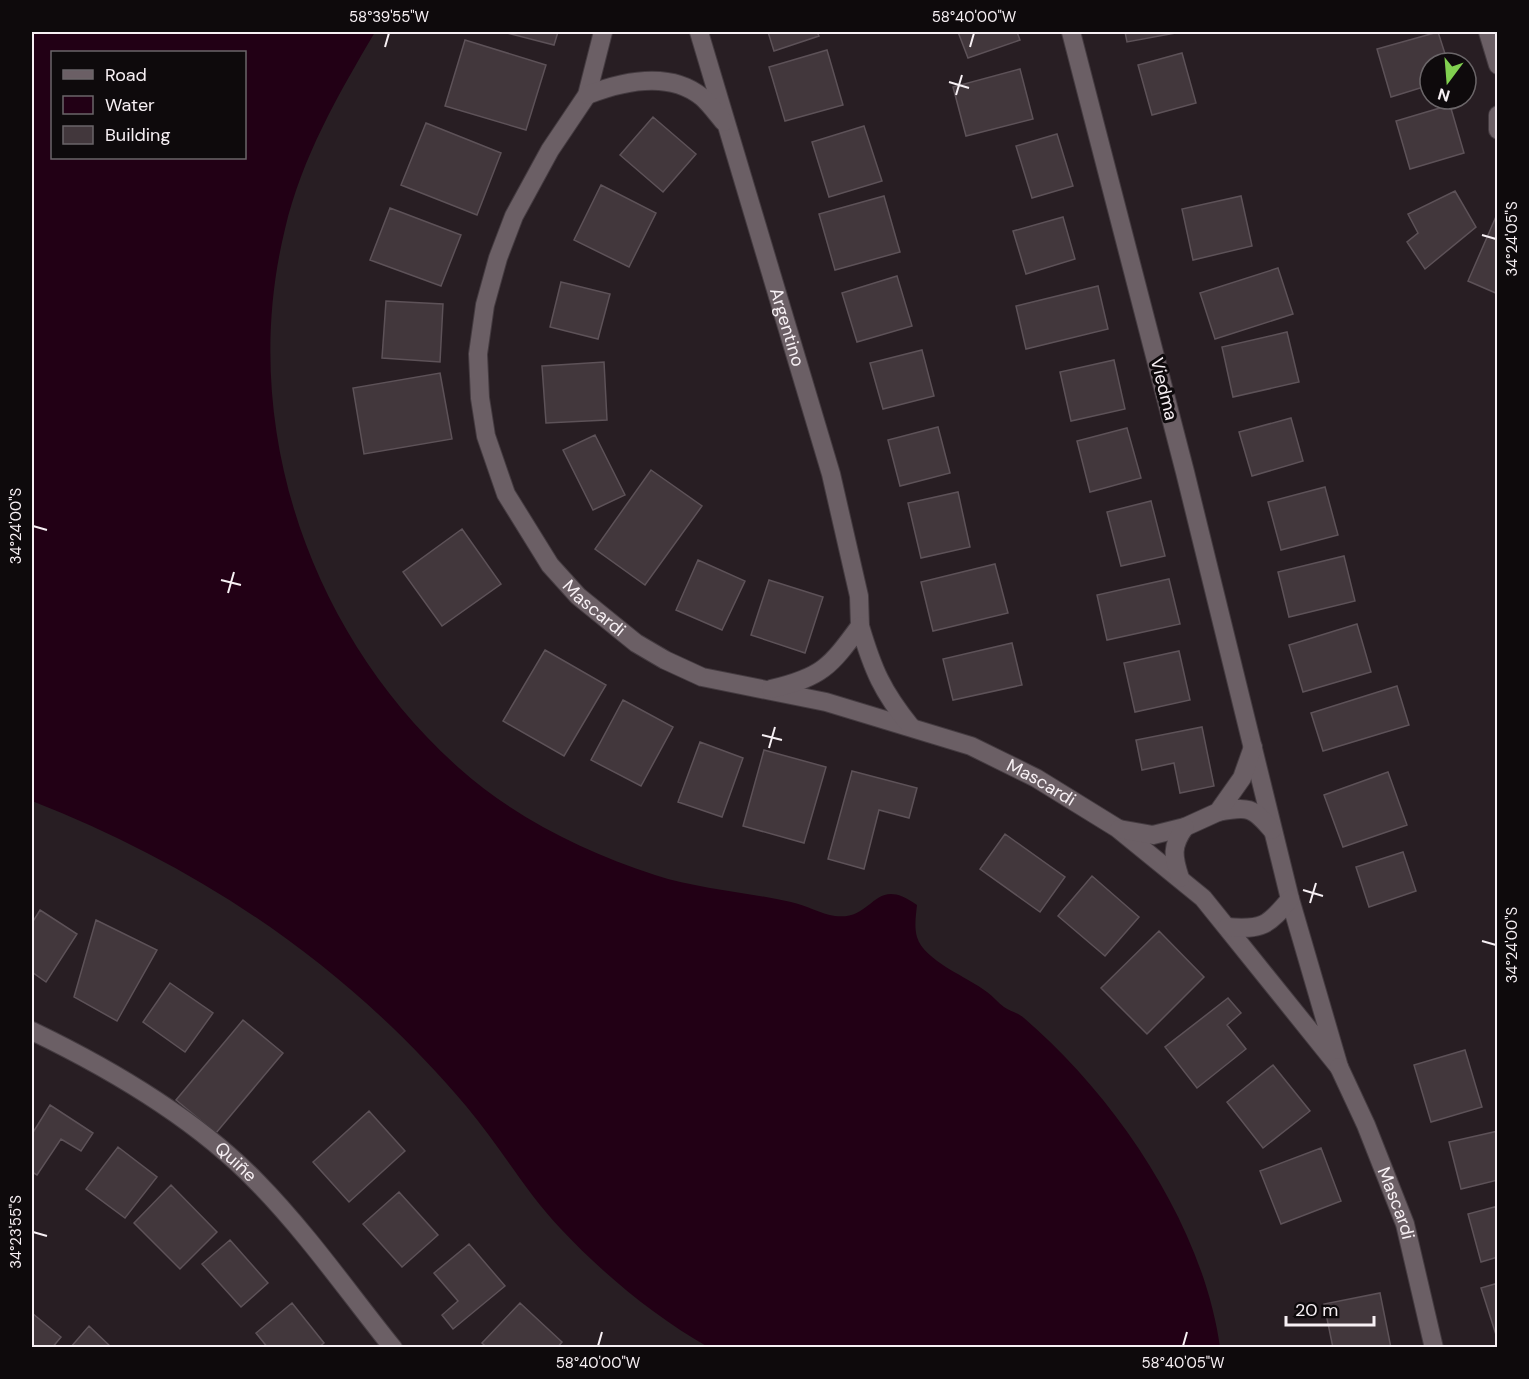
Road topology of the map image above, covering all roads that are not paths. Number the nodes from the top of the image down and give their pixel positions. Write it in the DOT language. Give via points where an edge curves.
graph roads {
  1 [pos="603,32"];
  2 [pos="699,32"];
  3 [pos="1071,32"];
  4 [pos="1488,32"];
  5 [pos="1497,65"];
  6 [pos="587,95"];
  7 [pos="1497,115"];
  8 [pos="729,127"];
  9 [pos="1497,130"];
  10 [pos="860,626"];
  11 [pos="766,690"];
  12 [pos="911,727"];
  13 [pos="1254,747"];
  14 [pos="1218,812"];
  15 [pos="1185,827"];
  16 [pos="1117,828"];
  17 [pos="1273,831"];
  18 [pos="1180,878"];
  19 [pos="1290,899"];
  20 [pos="1227,927"];
  21 [pos="32,1030"];
  22 [pos="1339,1068"];
  23 [pos="393,1347"];
  24 [pos="1434,1347"];
  1 -- 6 [label="street"];
  2 -- 8 [label="street, Argentino"];
  3 -- 13 [label="street, Viedma"];
  4 -- 5 [label="street"];
  6 -- 8 [label="street" via="618,83 671,82 702,96"];
  6 -- 11 [label="street, Mascardi" via="550,150 514,216 498,258 485,304 478,354 486,436 506,494 550,565 578,596 636,643 665,660 702,677"];
  7 -- 9 [label="street"];
  8 -- 10 [label="street, Argentino" via="831,474 859,596"];
  10 -- 11 [label="street" via="824,670 804,681"];
  10 -- 12 [label="street, Argentino" via="873,670"];
  11 -- 12 [label="street, Mascardi" via="826,702"];
  12 -- 16 [label="street, Mascardi" via="971,746 1036,778"];
  13 -- 14 [label="street" via="1242,778"];
  13 -- 17 [label="street, Viedma"];
  14 -- 15 [label="street"];
  14 -- 17 [label="street" via="1243,807 1258,813"];
  15 -- 16 [label="street" via="1153,835"];
  15 -- 18 [label="street" via="1175,841 1173,856"];
  16 -- 18 [label="street"];
  17 -- 19 [label="street"];
  18 -- 20 [label="street"];
  19 -- 20 [label="street" via="1272,922 1252,929"];
  19 -- 22 [label="street"];
  20 -- 22 [label="street"];
  21 -- 23 [label="street, Quiñe" via="99,1066 209,1139 302,1230"];
  22 -- 24 [label="street, Mascardi" via="1405,1224"];
}
